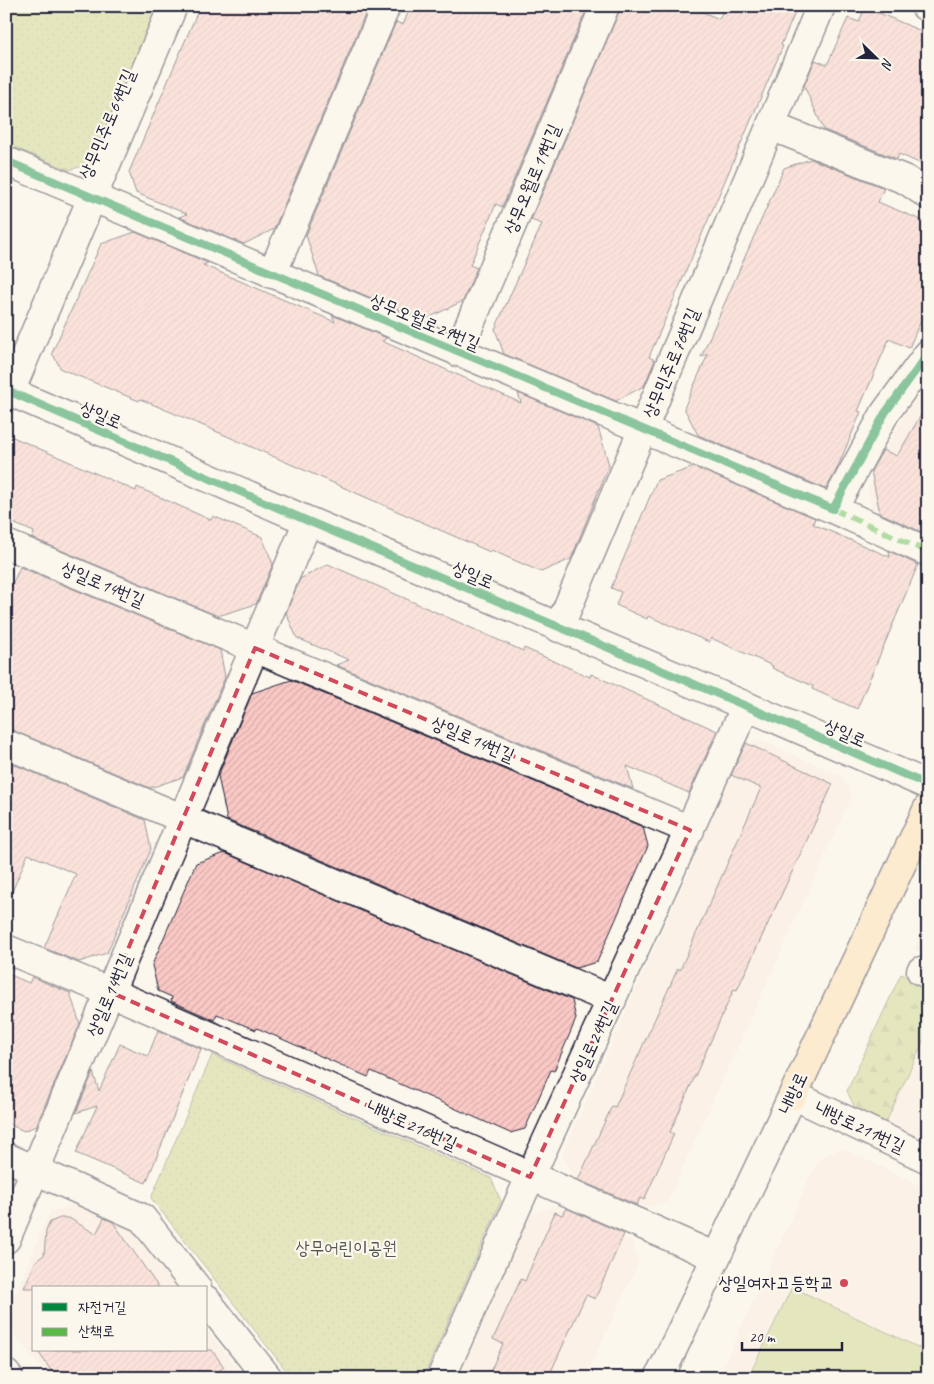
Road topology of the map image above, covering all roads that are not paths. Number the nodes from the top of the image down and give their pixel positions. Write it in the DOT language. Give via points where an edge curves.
graph roads {
  1 [pos="173,6"];
  2 [pos="386,6"];
  3 [pos="605,6"];
  4 [pos="821,6"];
  5 [pos="771,126"];
  6 [pos="6,162"];
  7 [pos="928,194"];
  8 [pos="92,197"];
  9 [pos="272,274"];
  10 [pos="458,352"];
  11 [pos="928,354"];
  12 [pos="8,391"];
  13 [pos="643,429"];
  14 [pos="833,509"];
  15 [pos="308,521"];
  16 [pos="6,544"];
  17 [pos="928,552"];
  18 [pos="559,628"];
  19 [pos="255,648"];
  20 [pos="746,706"];
  21 [pos="6,744"];
  22 [pos="928,786"];
  23 [pos="928,808"];
  24 [pos="183,820"];
  25 [pos="690,830"];
  26 [pos="6,949"];
  27 [pos="110,992"];
  28 [pos="612,1000"];
  29 [pos="793,1094"];
  30 [pos="6,1157"];
  31 [pos="928,1159"];
  32 [pos="34,1170"];
  33 [pos="530,1177"];
  34 [pos="6,1239"];
  35 [pos="716,1257"];
  36 [pos="195,1286"];
  37 [pos="208,1303"];
  38 [pos="6,1374"];
  39 [pos="9,1378"];
  40 [pos="268,1378"];
  41 [pos="441,1378"];
  42 [pos="659,1378"];
  1 -- 8 [label="street, 상무민주로64번길"];
  2 -- 9 [label="street"];
  3 -- 10 [label="street, 상무오월로19번길"];
  4 -- 5 [label="street, 상무민주로76번길"];
  5 -- 7 [label="street" via="906,180"];
  5 -- 13 [label="street, 상무민주로76번길"];
  6 -- 8 [label="street, 상무오월로29번길"];
  8 -- 9 [label="street, 상무오월로29번길"];
  8 -- 12 [label="street, 상무민주로64번길"];
  9 -- 10 [label="street, 상무오월로29번길"];
  10 -- 13 [label="street, 상무오월로29번길"];
  11 -- 14 [label="street" via="885,413"];
  12 -- 15 [label="street, 상일로"];
  13 -- 14 [label="street, 상무오월로29번길"];
  13 -- 18 [label="street, 상무민주로76번길"];
  14 -- 17 [label="street, 상무오월로29번길"];
  15 -- 18 [label="street, 상일로"];
  15 -- 19 [label="street, 상일로14번길"];
  16 -- 19 [label="street, 상일로14번길"];
  18 -- 20 [label="street, 상일로"];
  19 -- 24 [label="street, 상일로14번길"];
  19 -- 25 [label="street, 상일로14번길"];
  20 -- 22 [label="street, 상일로"];
  20 -- 25 [label="street, 상일로24번길"];
  21 -- 24 [label="street"];
  23 -- 29 [label="main road, 내방로"];
  24 -- 27 [label="street, 상일로14번길"];
  24 -- 28 [label="street"];
  25 -- 28 [label="street, 상일로24번길"];
  26 -- 27 [label="street, 내방로216번길"];
  27 -- 32 [label="street, 상일로14번길"];
  27 -- 33 [label="street, 내방로216번길"];
  28 -- 33 [label="street, 상일로24번길"];
  29 -- 31 [label="street, 내방로211번길"];
  29 -- 35 [label="street, 내방로"];
  30 -- 32 [label="street"];
  32 -- 34 [label="street, 상일로14번길"];
  32 -- 36 [label="street" via="142,1218"];
  33 -- 35 [label="street, 내방로216번길"];
  33 -- 41 [label="street, 상일로24번길"];
  35 -- 42 [label="street, 내방로"];
  37 -- 40 [label="street"];
  38 -- 39 [label="street"];
}
